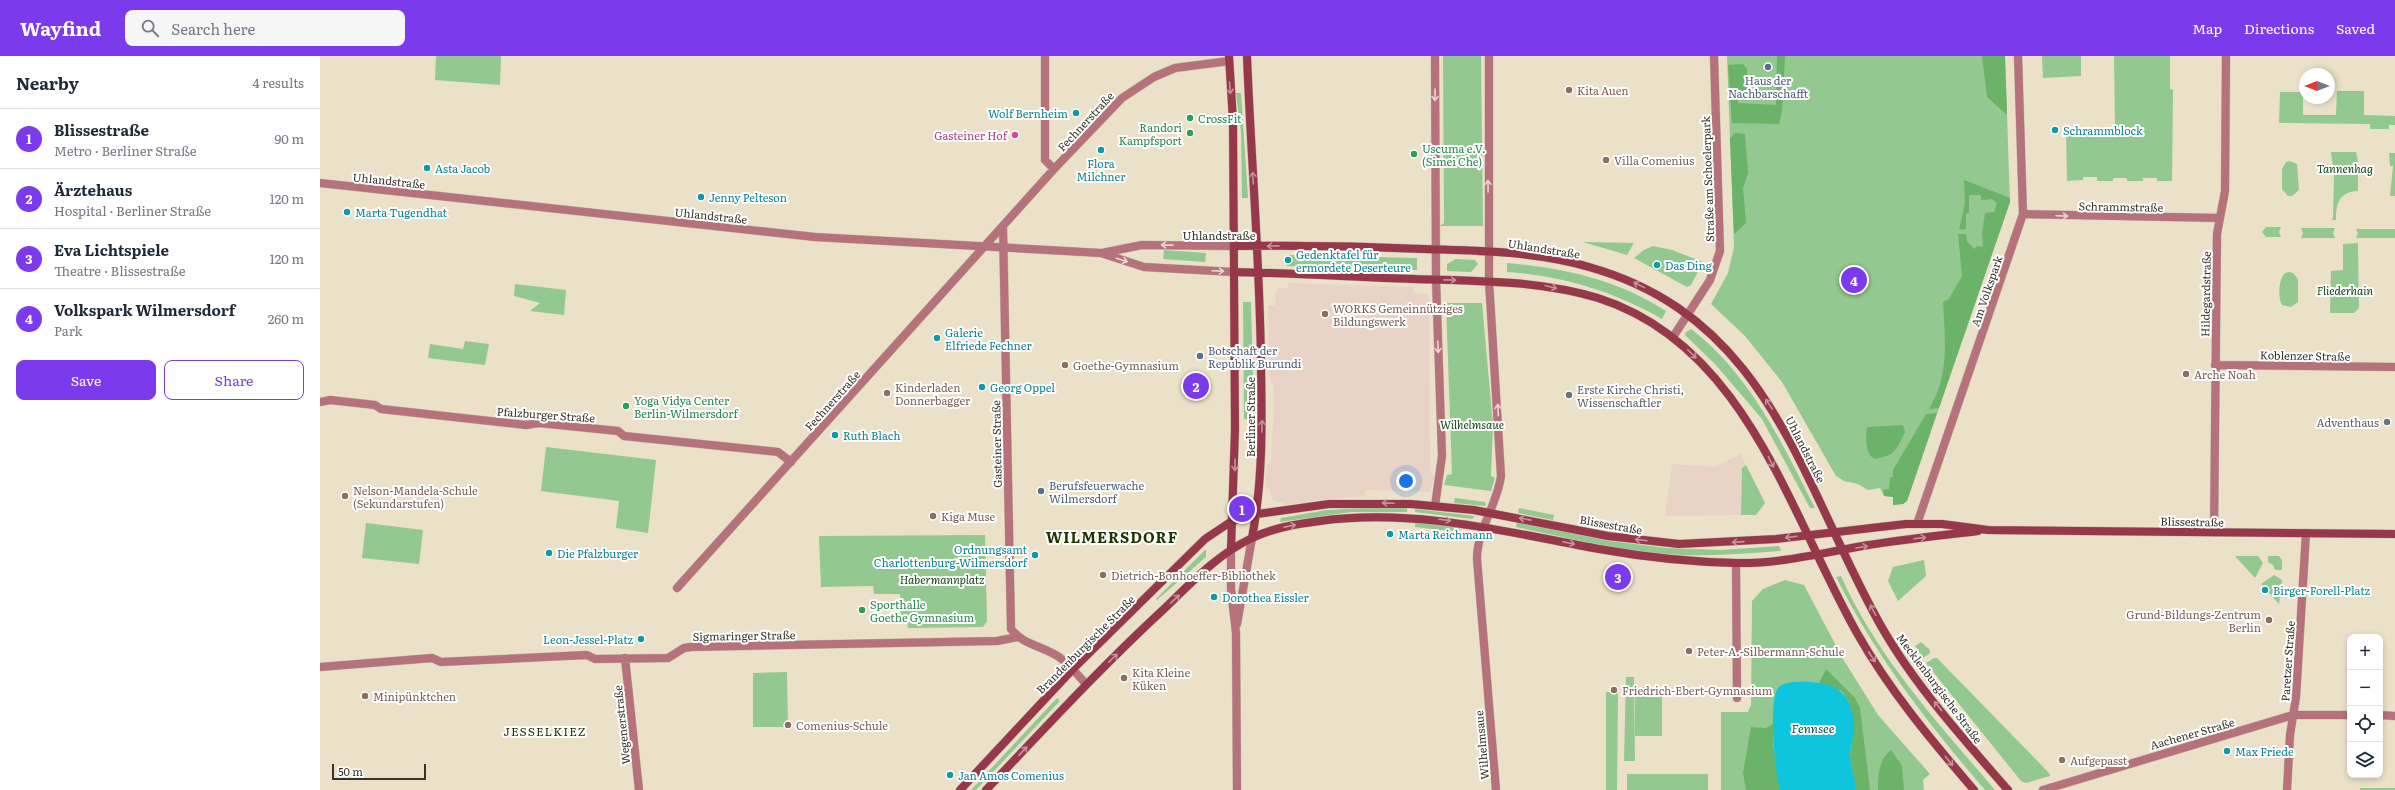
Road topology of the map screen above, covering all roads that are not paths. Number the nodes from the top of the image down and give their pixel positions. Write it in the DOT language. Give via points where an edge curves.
graph roads {
  1 [pos="1045,56"];
  2 [pos="1247,56"];
  3 [pos="1436,56"];
  4 [pos="1489,56"];
  5 [pos="1714,56"];
  6 [pos="2018,56"];
  7 [pos="2226,56"];
  8 [pos="1229,59"];
  9 [pos="1054,169"];
  10 [pos="320,183"];
  11 [pos="2023,214"];
  12 [pos="2219,218"];
  13 [pos="1003,228"];
  14 [pos="1234,246"];
  15 [pos="1257,246"];
  16 [pos="986,247"];
  17 [pos="1003,248"];
  18 [pos="1436,249"];
  19 [pos="1488,251"];
  20 [pos="1101,253"];
  21 [pos="1234,272"];
  22 [pos="1258,272"];
  23 [pos="1436,280"];
  24 [pos="1489,281"];
  25 [pos="1687,314"];
  26 [pos="1673,337"];
  27 [pos="2215,365"];
  28 [pos="2395,367"];
  29 [pos="320,402"];
  30 [pos="791,462"];
  31 [pos="1435,506"];
  32 [pos="1490,513"];
  33 [pos="1257,514"];
  34 [pos="1232,521"];
  35 [pos="1917,524"];
  36 [pos="1484,526"];
  37 [pos="1988,530"];
  38 [pos="1835,532"];
  39 [pos="2214,532"];
  40 [pos="2306,533"];
  41 [pos="2395,534"];
  42 [pos="1806,535"];
  43 [pos="1252,538"];
  44 [pos="1231,549"];
  45 [pos="1844,550"];
  46 [pos="1816,554"];
  47 [pos="1736,563"];
  48 [pos="677,588"];
  49 [pos="1236,633"];
  50 [pos="1018,638"];
  51 [pos="625,658"];
  52 [pos="320,667"];
  53 [pos="1072,670"];
  54 [pos="1086,684"];
  55 [pos="1737,698"];
  56 [pos="2294,715"];
  57 [pos="2347,715"];
  58 [pos="2383,715"];
  59 [pos="2395,716"];
  60 [pos="639,790"];
  61 [pos="960,790"];
  62 [pos="986,790"];
  63 [pos="1237,790"];
  64 [pos="1496,790"];
  65 [pos="1974,790"];
  66 [pos="2008,790"];
  67 [pos="2043,790"];
  68 [pos="2287,790"];
  1 -- 9 [label="street" via="1045,160"];
  15 -- 2 [label="main road, Berliner Straße, one-way"];
  3 -- 18 [label="street, one-way"];
  19 -- 4 [label="street, Wilhelmsaue, one-way"];
  5 -- 25 [label="street, Straße am Schoelerpark" via="1720,247 1710,280"];
  6 -- 11 [label="street, Am Volkspark"];
  7 -- 12 [label="street, Hildegardstraße" via="2225,191 2224,205"];
  8 -- 9 [label="street, Fechnerstraße" via="1175,68 1154,77 1122,98"];
  8 -- 14 [label="main road, Berliner Straße, one-way" via="1233,121"];
  9 -- 13 [label="street, Fechnerstraße"];
  10 -- 16 [label="street, Uhlandstraße" via="815,237"];
  11 -- 12 [label="street, Schrammstraße, one-way"];
  11 -- 35 [label="street, Am Volkspark"];
  12 -- 27 [label="street, Hildegardstraße"];
  13 -- 16 [label="street, Fechnerstraße"];
  13 -- 17 [label="street"];
  14 -- 15 [label="main road, Uhlandstraße"];
  14 -- 20 [label="street, Uhlandstraße, one-way" via="1142,245"];
  14 -- 21 [label="main road, Berliner Straße"];
  18 -- 15 [label="main road, Uhlandstraße, one-way"];
  15 -- 22 [label="main road, Berliner Straße"];
  16 -- 17 [label="street, Uhlandstraße"];
  16 -- 30 [label="street, Fechnerstraße"];
  17 -- 20 [label="street, Uhlandstraße"];
  17 -- 50 [label="street, Gasteiner Straße" via="1011,629"];
  18 -- 19 [label="main road, Uhlandstraße"];
  18 -- 23 [label="street"];
  19 -- 24 [label="street, Wilhelmsaue"];
  25 -- 19 [label="main road, Uhlandstraße, one-way" via="1639,285 1588,266 1528,254"];
  20 -- 21 [label="street, Uhlandstraße, one-way" via="1144,267"];
  21 -- 22 [label="main road, Uhlandstraße"];
  21 -- 34 [label="main road, Berliner Straße, one-way" via="1235,429"];
  22 -- 23 [label="main road, Uhlandstraße"];
  33 -- 22 [label="main road, Berliner Straße, one-way" via="1262,423"];
  23 -- 24 [label="main road, Uhlandstraße, one-way"];
  23 -- 31 [label="street, one-way" via="1442,456"];
  24 -- 26 [label="main road, Uhlandstraße, one-way" via="1545,286 1599,299 1631,313"];
  32 -- 24 [label="street, Wilhelmsaue, one-way" via="1498,496 1501,476"];
  25 -- 26 [label="street, Straße am Schoelerpark"];
  38 -- 25 [label="main road, Uhlandstraße, one-way" via="1786,432 1758,387 1730,352"];
  26 -- 42 [label="main road, Uhlandstraße, one-way" via="1709,371 1753,428"];
  27 -- 28 [label="street, Koblenzer Straße"];
  27 -- 39 [label="street, Hildegardstraße"];
  29 -- 30 [label="street, Pfalzburger Straße" via="330,400 375,405 381,409 530,426 539,423 618,431 624,436 778,452"];
  30 -- 48 [label="street, Fechnerstraße"];
  31 -- 32 [label="main road, Blissestraße"];
  31 -- 33 [label="main road, Blissestraße, one-way" via="1372,502 1329,504"];
  32 -- 36 [label="street, Wilhelmsaue"];
  42 -- 32 [label="main road, Blissestraße, one-way" via="1736,542 1679,544 1608,536"];
  33 -- 34 [label="main road, Blissestraße"];
  33 -- 43 [label="main road, Berliner Straße"];
  34 -- 44 [label="main road, Berliner Straße"];
  34 -- 53 [label="main road, Brandenburgische Straße" via="1205,539"];
  35 -- 37 [label="main road, Blissestraße" via="1942,524"];
  35 -- 38 [label="main road, Blissestraße"];
  43 -- 36 [label="main road, Blissestraße, one-way" via="1286,527 1364,516 1411,517"];
  36 -- 47 [label="main road, Blissestraße, one-way" via="1612,551"];
  36 -- 64 [label="street, Wilhelmsaue" via="1478,544 1478,580"];
  37 -- 39 [label="main road, Blissestraße"];
  45 -- 37 [label="main road, Blissestraße, one-way"];
  38 -- 42 [label="main road, Blissestraße"];
  38 -- 45 [label="main road, Uhlandstraße"];
  39 -- 40 [label="main road, Blissestraße"];
  40 -- 41 [label="main road, Blissestraße"];
  40 -- 56 [label="street, Paretzer Straße"];
  42 -- 46 [label="main road"];
  43 -- 44 [label="main road"];
  43 -- 49 [label="street, Berliner Straße"];
  44 -- 49 [label="street, Berliner Straße" via="1231,589"];
  54 -- 44 [label="main road, one-way" via="1158,614"];
  45 -- 46 [label="main road, Blissestraße"];
  66 -- 45 [label="main road, Mecklenburgische Straße, one-way" via="1912,673 1891,643 1874,614"];
  46 -- 47 [label="main road, Blissestraße" via="1782,560"];
  46 -- 65 [label="main road, one-way" via="1859,637 1897,694"];
  47 -- 55 [label="street"];
  49 -- 63 [label="street, Berliner Straße"];
  50 -- 51 [label="street, Sigmaringer Straße" via="997,641 691,647 684,648 668,658"];
  50 -- 53 [label="street" via="1060,658"];
  51 -- 52 [label="street, Sigmaringer Straße" via="595,659 587,655 441,662 432,658"];
  51 -- 60 [label="street, Wegenerstraße"];
  53 -- 54 [label="street"];
  53 -- 61 [label="main road, Brandenburgische Straße"];
  62 -- 54 [label="main road, one-way"];
  56 -- 57 [label="street, Aachener Straße"];
  56 -- 67 [label="street, Aachener Straße"];
  56 -- 68 [label="street, Paretzer Straße"];
  58 -- 59 [label="street"];
}
